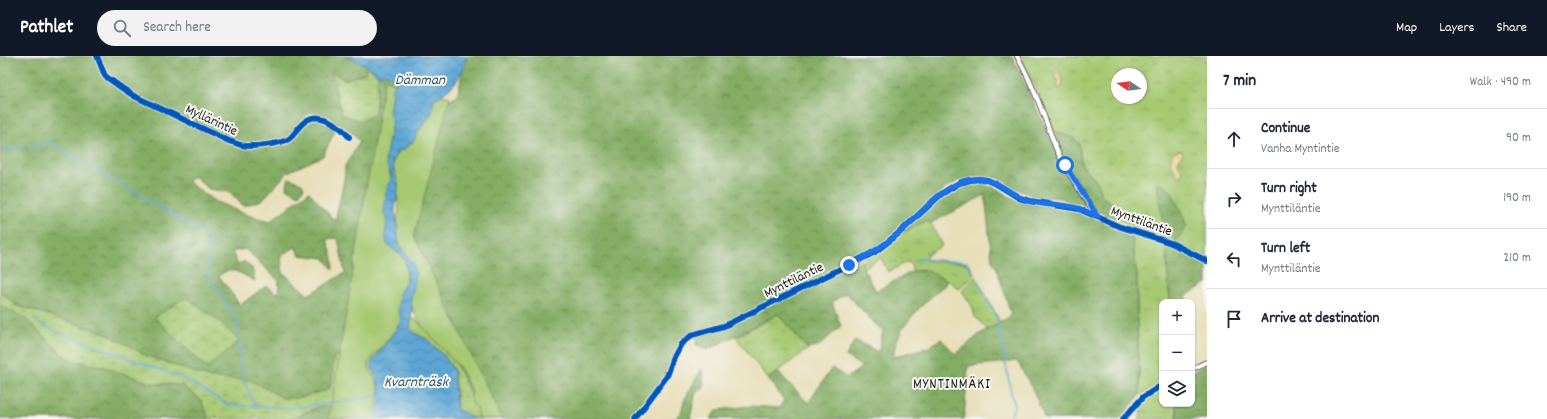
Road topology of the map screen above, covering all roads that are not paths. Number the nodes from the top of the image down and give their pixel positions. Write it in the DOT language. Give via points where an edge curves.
graph roads {
  1 [pos="96,56"];
  2 [pos="1017,56"];
  3 [pos="349,137"];
  4 [pos="1098,217"];
  5 [pos="1207,261"];
  6 [pos="1207,362"];
  7 [pos="1195,368"];
  8 [pos="1159,387"];
  9 [pos="635,419"];
  10 [pos="1123,419"];
  1 -- 3 [label="street, Myllärintie" via="105,76 134,96 242,146 288,140 300,126 316,117 344,130"];
  2 -- 4 [label="street" via="1065,165"];
  4 -- 5 [label="street, Mynttiläntie" via="1171,243"];
  4 -- 9 [label="street, Mynttiläntie" via="1080,209 1019,198 987,180 959,183 940,195 875,252 724,326 692,334 682,344 667,376"];
  6 -- 7 [label="street"];
  8 -- 10 [label="street" via="1143,397"];
}
